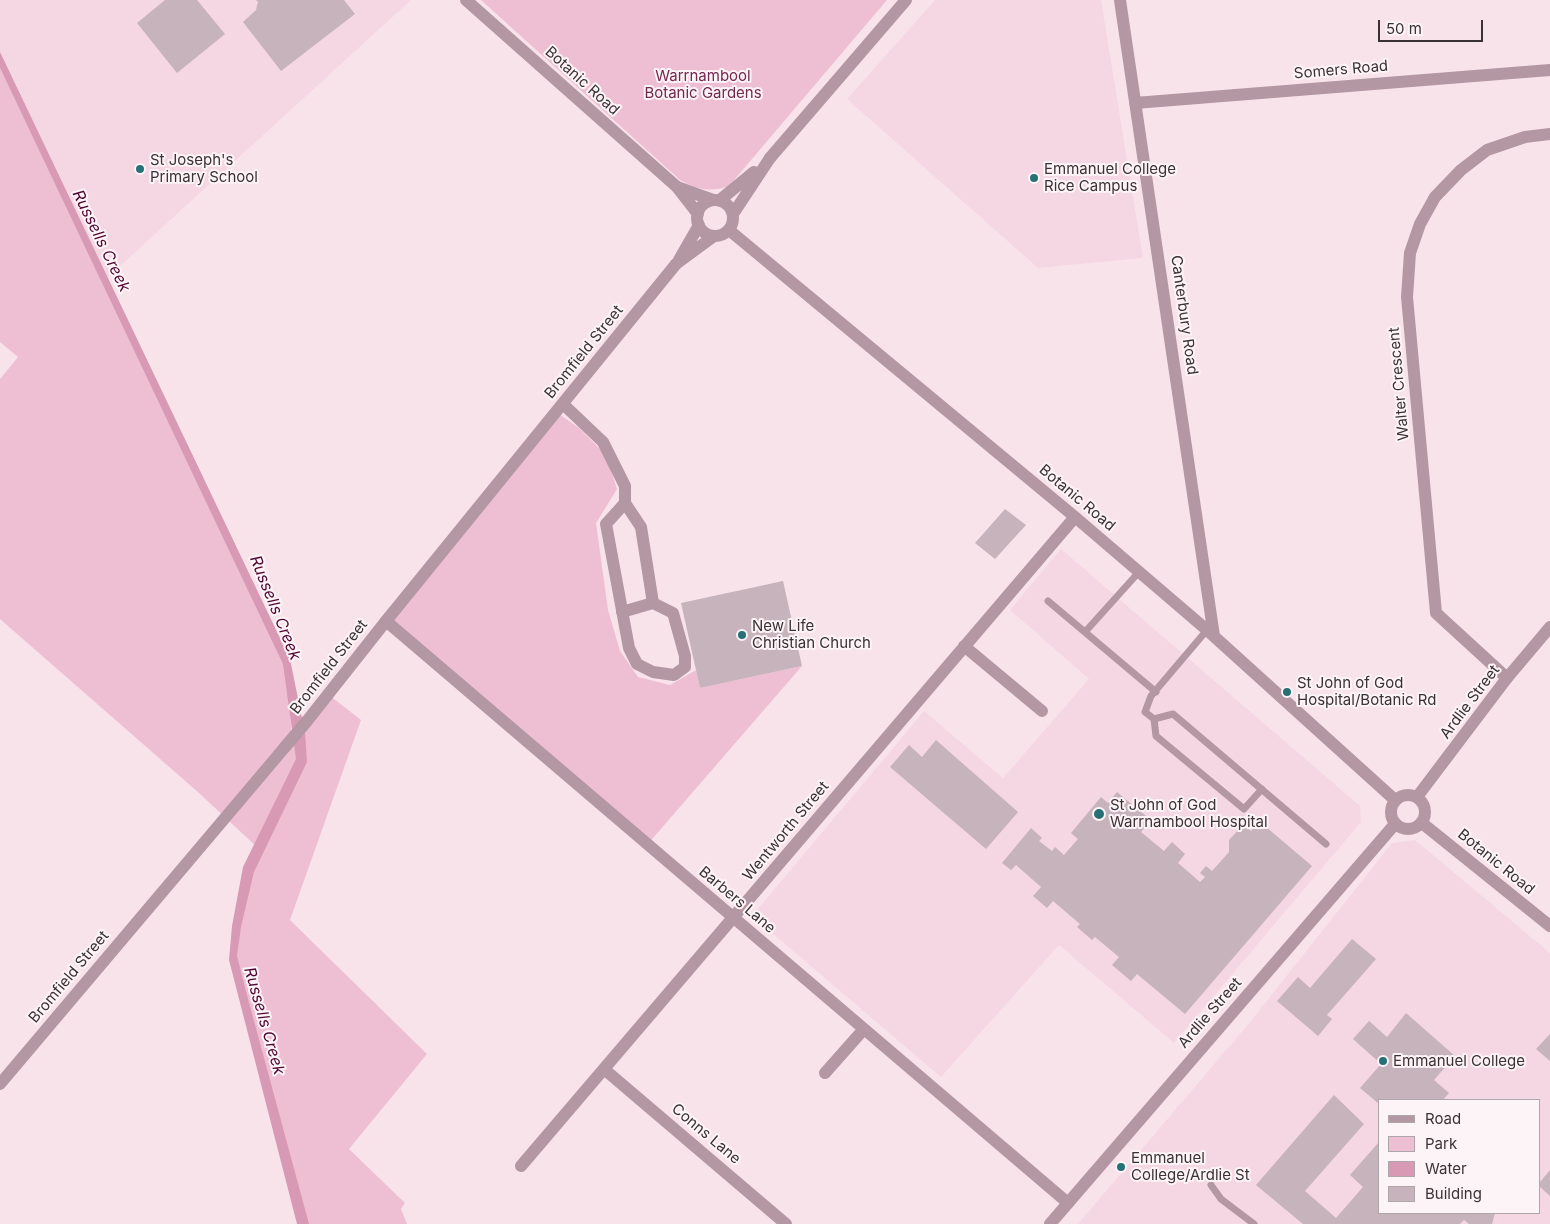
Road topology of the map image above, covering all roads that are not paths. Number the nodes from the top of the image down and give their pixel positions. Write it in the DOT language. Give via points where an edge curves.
graph roads {
  1 [pos="466,0"];
  2 [pos="906,0"];
  3 [pos="1120,0"];
  4 [pos="1550,70"];
  5 [pos="1135,103"];
  6 [pos="1550,134"];
  7 [pos="770,158"];
  8 [pos="677,187"];
  9 [pos="716,200"];
  10 [pos="734,214"];
  11 [pos="698,219"];
  12 [pos="729,230"];
  13 [pos="714,236"];
  14 [pos="676,264"];
  15 [pos="563,404"];
  16 [pos="625,503"];
  17 [pos="1074,517"];
  18 [pos="1139,572"];
  19 [pos="1048,601"];
  20 [pos="653,603"];
  21 [pos="622,612"];
  22 [pos="386,621"];
  23 [pos="1550,627"];
  24 [pos="1085,632"];
  25 [pos="1211,633"];
  26 [pos="964,646"];
  27 [pos="1507,678"];
  28 [pos="1156,692"];
  29 [pos="1042,711"];
  30 [pos="1154,719"];
  31 [pos="1262,789"];
  32 [pos="1417,797"];
  33 [pos="1395,800"];
  34 [pos="1422,823"];
  35 [pos="1395,824"];
  36 [pos="1326,844"];
  37 [pos="733,918"];
  38 [pos="1550,926"];
  39 [pos="864,1029"];
  40 [pos="604,1069"];
  41 [pos="825,1074"];
  42 [pos="0,1084"];
  43 [pos="521,1166"];
  44 [pos="1211,1185"];
  45 [pos="1068,1202"];
  46 [pos="786,1224"];
  47 [pos="1050,1224"];
  48 [pos="1254,1224"];
  1 -- 8 [label="street, Botanic Road"];
  2 -- 7 [label="street"];
  3 -- 5 [label="street, Canterbury Road"];
  4 -- 5 [label="street, Somers Road"];
  5 -- 25 [label="street, Canterbury Road"];
  6 -- 27 [label="street, Walter Crescent" via="1525,137 1487,150 1461,170 1435,197 1420,224 1410,253 1407,296 1436,613"];
  7 -- 9 [label="street" via="739,186"];
  7 -- 10 [label="street"];
  8 -- 9 [label="street, Botanic Road"];
  8 -- 11 [label="street, Botanic Road"];
  9 -- 10 [label="street" via="729,205"];
  9 -- 11 [label="street" via="703,204"];
  10 -- 12 [label="street"];
  11 -- 13 [label="street" via="702,230"];
  11 -- 14 [label="street, Bromfield Street"];
  12 -- 13 [label="street"];
  12 -- 17 [label="street, Botanic Road"];
  13 -- 14 [label="street, Bromfield Street"];
  14 -- 15 [label="street, Bromfield Street"];
  15 -- 16 [label="street" via="603,442 625,486"];
  15 -- 22 [label="street, Bromfield Street"];
  16 -- 20 [label="street" via="640,526"];
  16 -- 21 [label="street" via="606,524"];
  17 -- 18 [label="street, Botanic Road"];
  17 -- 26 [label="street, Wentworth Street"];
  18 -- 24 [label="lane"];
  18 -- 25 [label="street, Botanic Road"];
  19 -- 24 [label="lane"];
  20 -- 21 [label="street"];
  20 -- 21 [label="street" via="673,612 685,656 685,667 674,675 653,672 637,664 629,648"];
  22 -- 37 [label="street, Barbers Lane"];
  22 -- 42 [label="street, Bromfield Street" via="307,721"];
  23 -- 27 [label="street, Ardlie Street"];
  24 -- 28 [label="lane"];
  25 -- 28 [label="lane"];
  25 -- 33 [label="street, Botanic Road"];
  26 -- 29 [label="street"];
  26 -- 37 [label="street, Wentworth Street"];
  27 -- 32 [label="street, Ardlie Street"];
  28 -- 30 [label="lane" via="1148,700 1145,712"];
  30 -- 31 [label="lane" via="1173,714"];
  30 -- 31 [label="lane" via="1156,736 1244,809"];
  31 -- 36 [label="lane"];
  32 -- 33 [label="street" via="1406,795"];
  32 -- 34 [label="street" via="1425,806"];
  33 -- 35 [label="street" via="1391,814"];
  34 -- 35 [label="street" via="1409,830"];
  34 -- 38 [label="street, Botanic Road"];
  35 -- 45 [label="street, Ardlie Street"];
  37 -- 39 [label="street, Barbers Lane"];
  37 -- 40 [label="street, Wentworth Street"];
  39 -- 41 [label="street"];
  39 -- 45 [label="street, Barbers Lane"];
  40 -- 43 [label="street, Wentworth Street"];
  40 -- 46 [label="street, Conns Lane"];
  44 -- 48 [label="lane" via="1221,1199"];
  45 -- 47 [label="street, Ardlie Street"];
}
